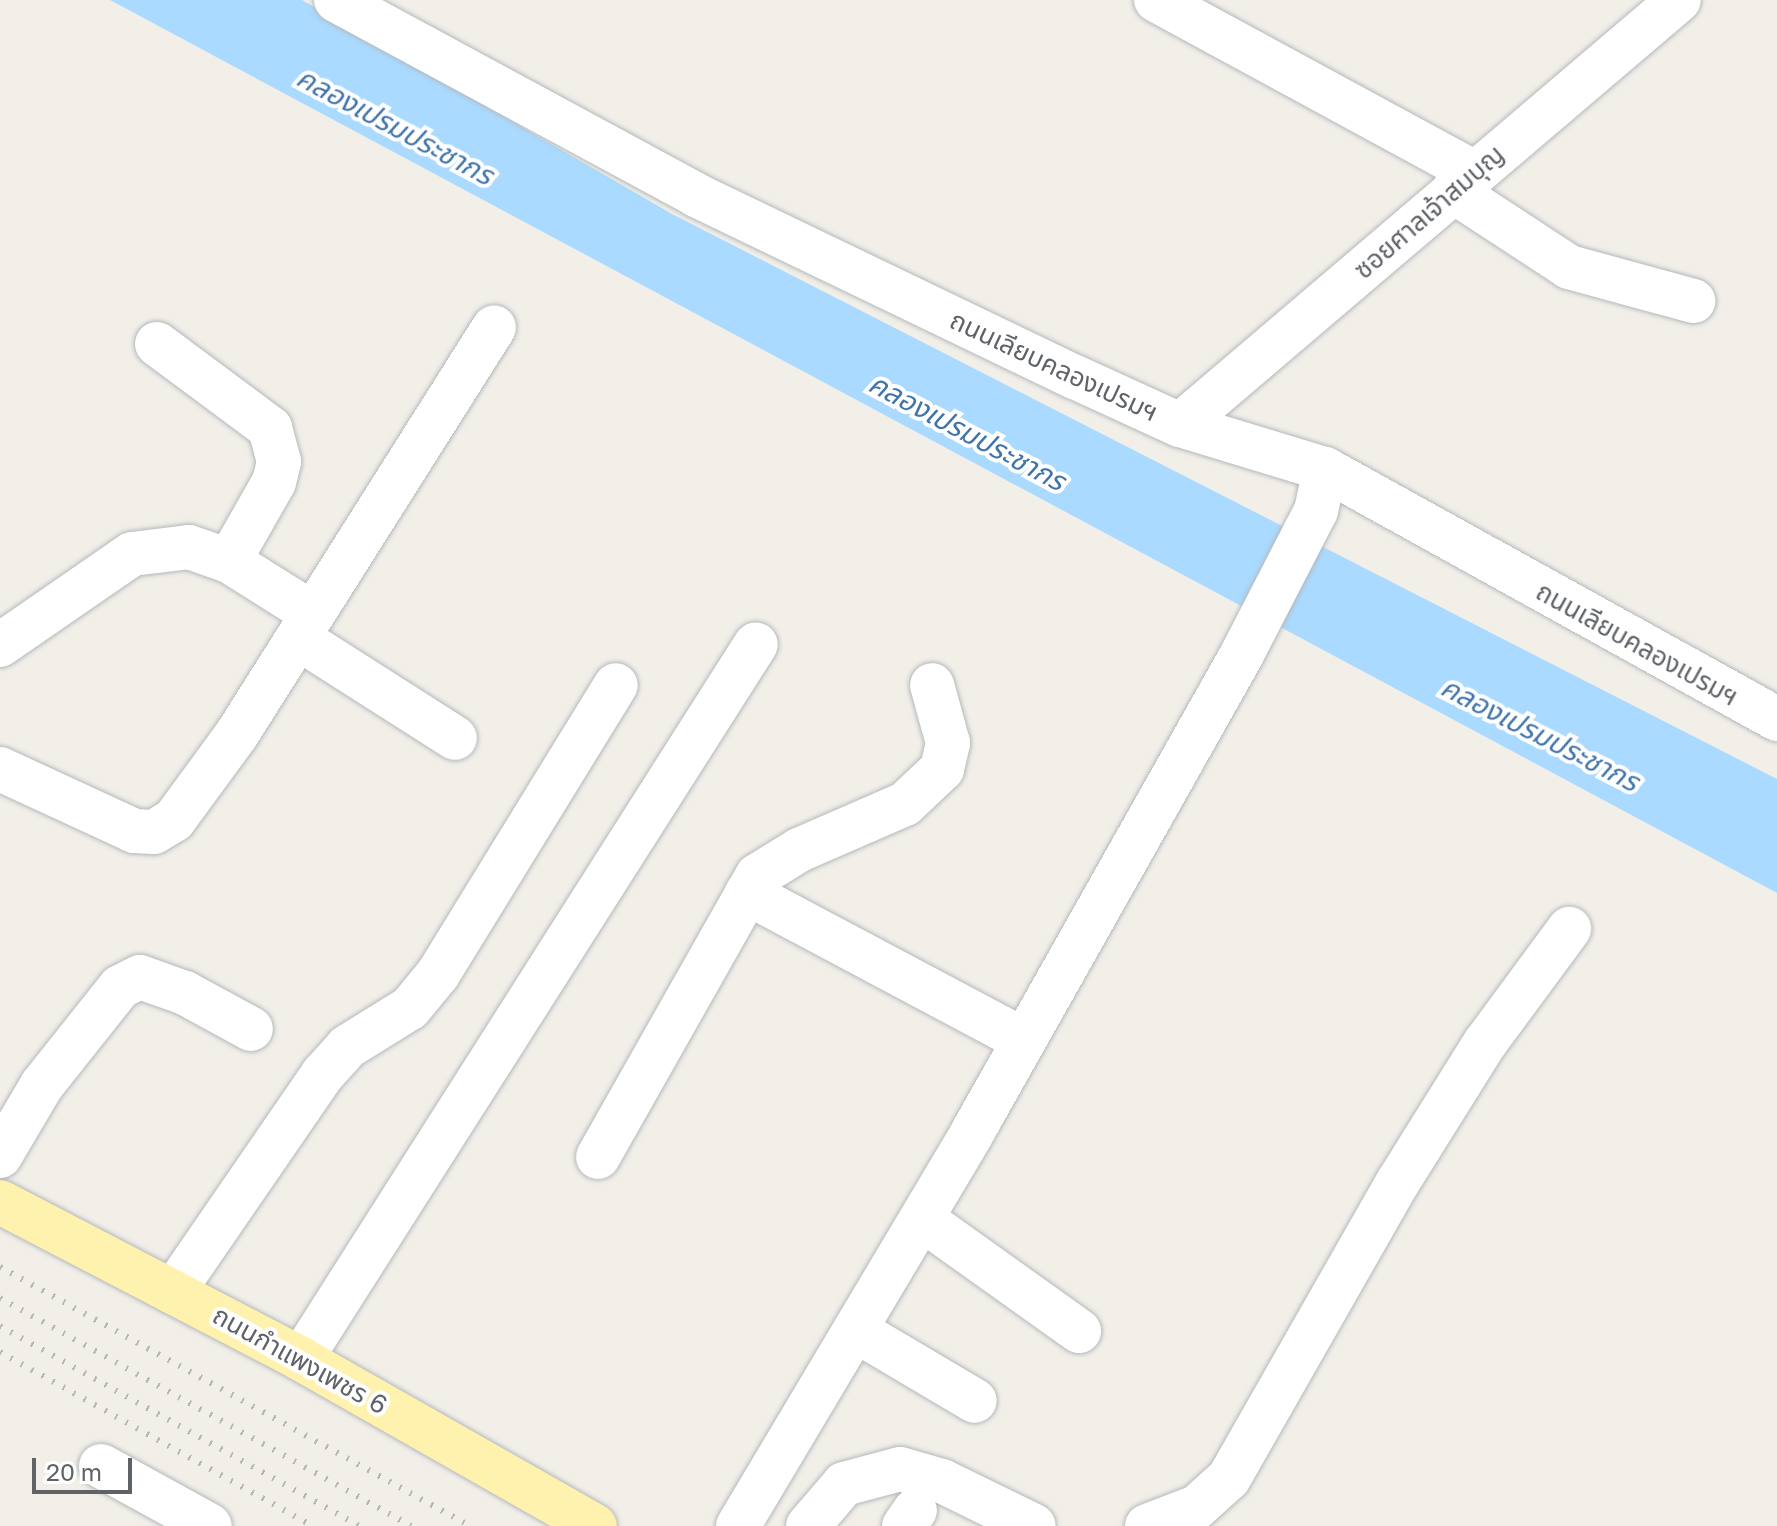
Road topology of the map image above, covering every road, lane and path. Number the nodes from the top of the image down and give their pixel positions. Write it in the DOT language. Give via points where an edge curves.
graph roads {
  1 [pos="336,0"];
  2 [pos="1156,0"];
  3 [pos="1654,6"];
  4 [pos="1464,182"];
  5 [pos="1693,301"];
  6 [pos="494,328"];
  7 [pos="157,344"];
  8 [pos="1180,425"];
  9 [pos="1321,490"];
  10 [pos="229,561"];
  11 [pos="304,625"];
  12 [pos="756,644"];
  13 [pos="0,645"];
  14 [pos="616,685"];
  15 [pos="932,685"];
  16 [pos="1777,719"];
  17 [pos="455,738"];
  18 [pos="0,769"];
  19 [pos="747,893"];
  20 [pos="1569,929"];
  21 [pos="251,1029"];
  22 [pos="1023,1040"];
  23 [pos="0,1156"];
  24 [pos="598,1157"];
  25 [pos="0,1202"];
  26 [pos="922,1219"];
  27 [pos="173,1292"];
  28 [pos="855,1330"];
  29 [pos="1079,1331"];
  30 [pos="301,1359"];
  31 [pos="975,1401"];
  32 [pos="101,1466"];
  33 [pos="210,1526"];
  34 [pos="595,1526"];
  35 [pos="738,1526"];
  36 [pos="808,1526"];
  37 [pos="1034,1526"];
  38 [pos="1147,1526"];
  1 -- 8 [label="street, ถนนเลียบคลองเปรมฯ" via="696,195"];
  2 -- 4 [label="street"];
  3 -- 4 [label="street, ซอยศาลเจ้าสมบุญ"];
  4 -- 5 [label="street" via="1569,267"];
  4 -- 8 [label="street, ซอยศาลเจ้าสมบุญ"];
  6 -- 11 [label="street"];
  7 -- 10 [label="street" via="270,428 277,442 274,482"];
  8 -- 9 [label="street, ถนนเลียบคลองเปรมฯ"];
  9 -- 16 [label="street, ถนนเลียบคลองเปรมฯ"];
  9 -- 22 [label="street" via="1241,656"];
  10 -- 11 [label="street"];
  10 -- 13 [label="street" via="189,547 132,554"];
  11 -- 17 [label="street"];
  11 -- 18 [label="street" via="194,800 154,832 115,824"];
  12 -- 30 [label="street"];
  14 -- 27 [label="street" via="438,974 410,1008 347,1047 323,1074"];
  15 -- 19 [label="street" via="948,743 942,769 928,787 905,804 773,863"];
  19 -- 22 [label="street"];
  19 -- 24 [label="street"];
  20 -- 38 [label="street" via="1485,1043 1398,1182 1229,1478 1197,1507"];
  21 -- 23 [label="street" via="185,993 140,977 130,982 42,1085"];
  22 -- 26 [label="street"];
  25 -- 27 [label="main road, ถนนกำแพงเพชร 6"];
  26 -- 28 [label="street"];
  26 -- 29 [label="street"];
  27 -- 30 [label="main road, ถนนกำแพงเพชร 6"];
  28 -- 31 [label="street"];
  28 -- 35 [label="street"];
  30 -- 34 [label="main road, ถนนกำแพงเพชร 6"];
  32 -- 33 [label="street"];
  36 -- 37 [label="street" via="844,1484 900,1469 942,1481"];
}
